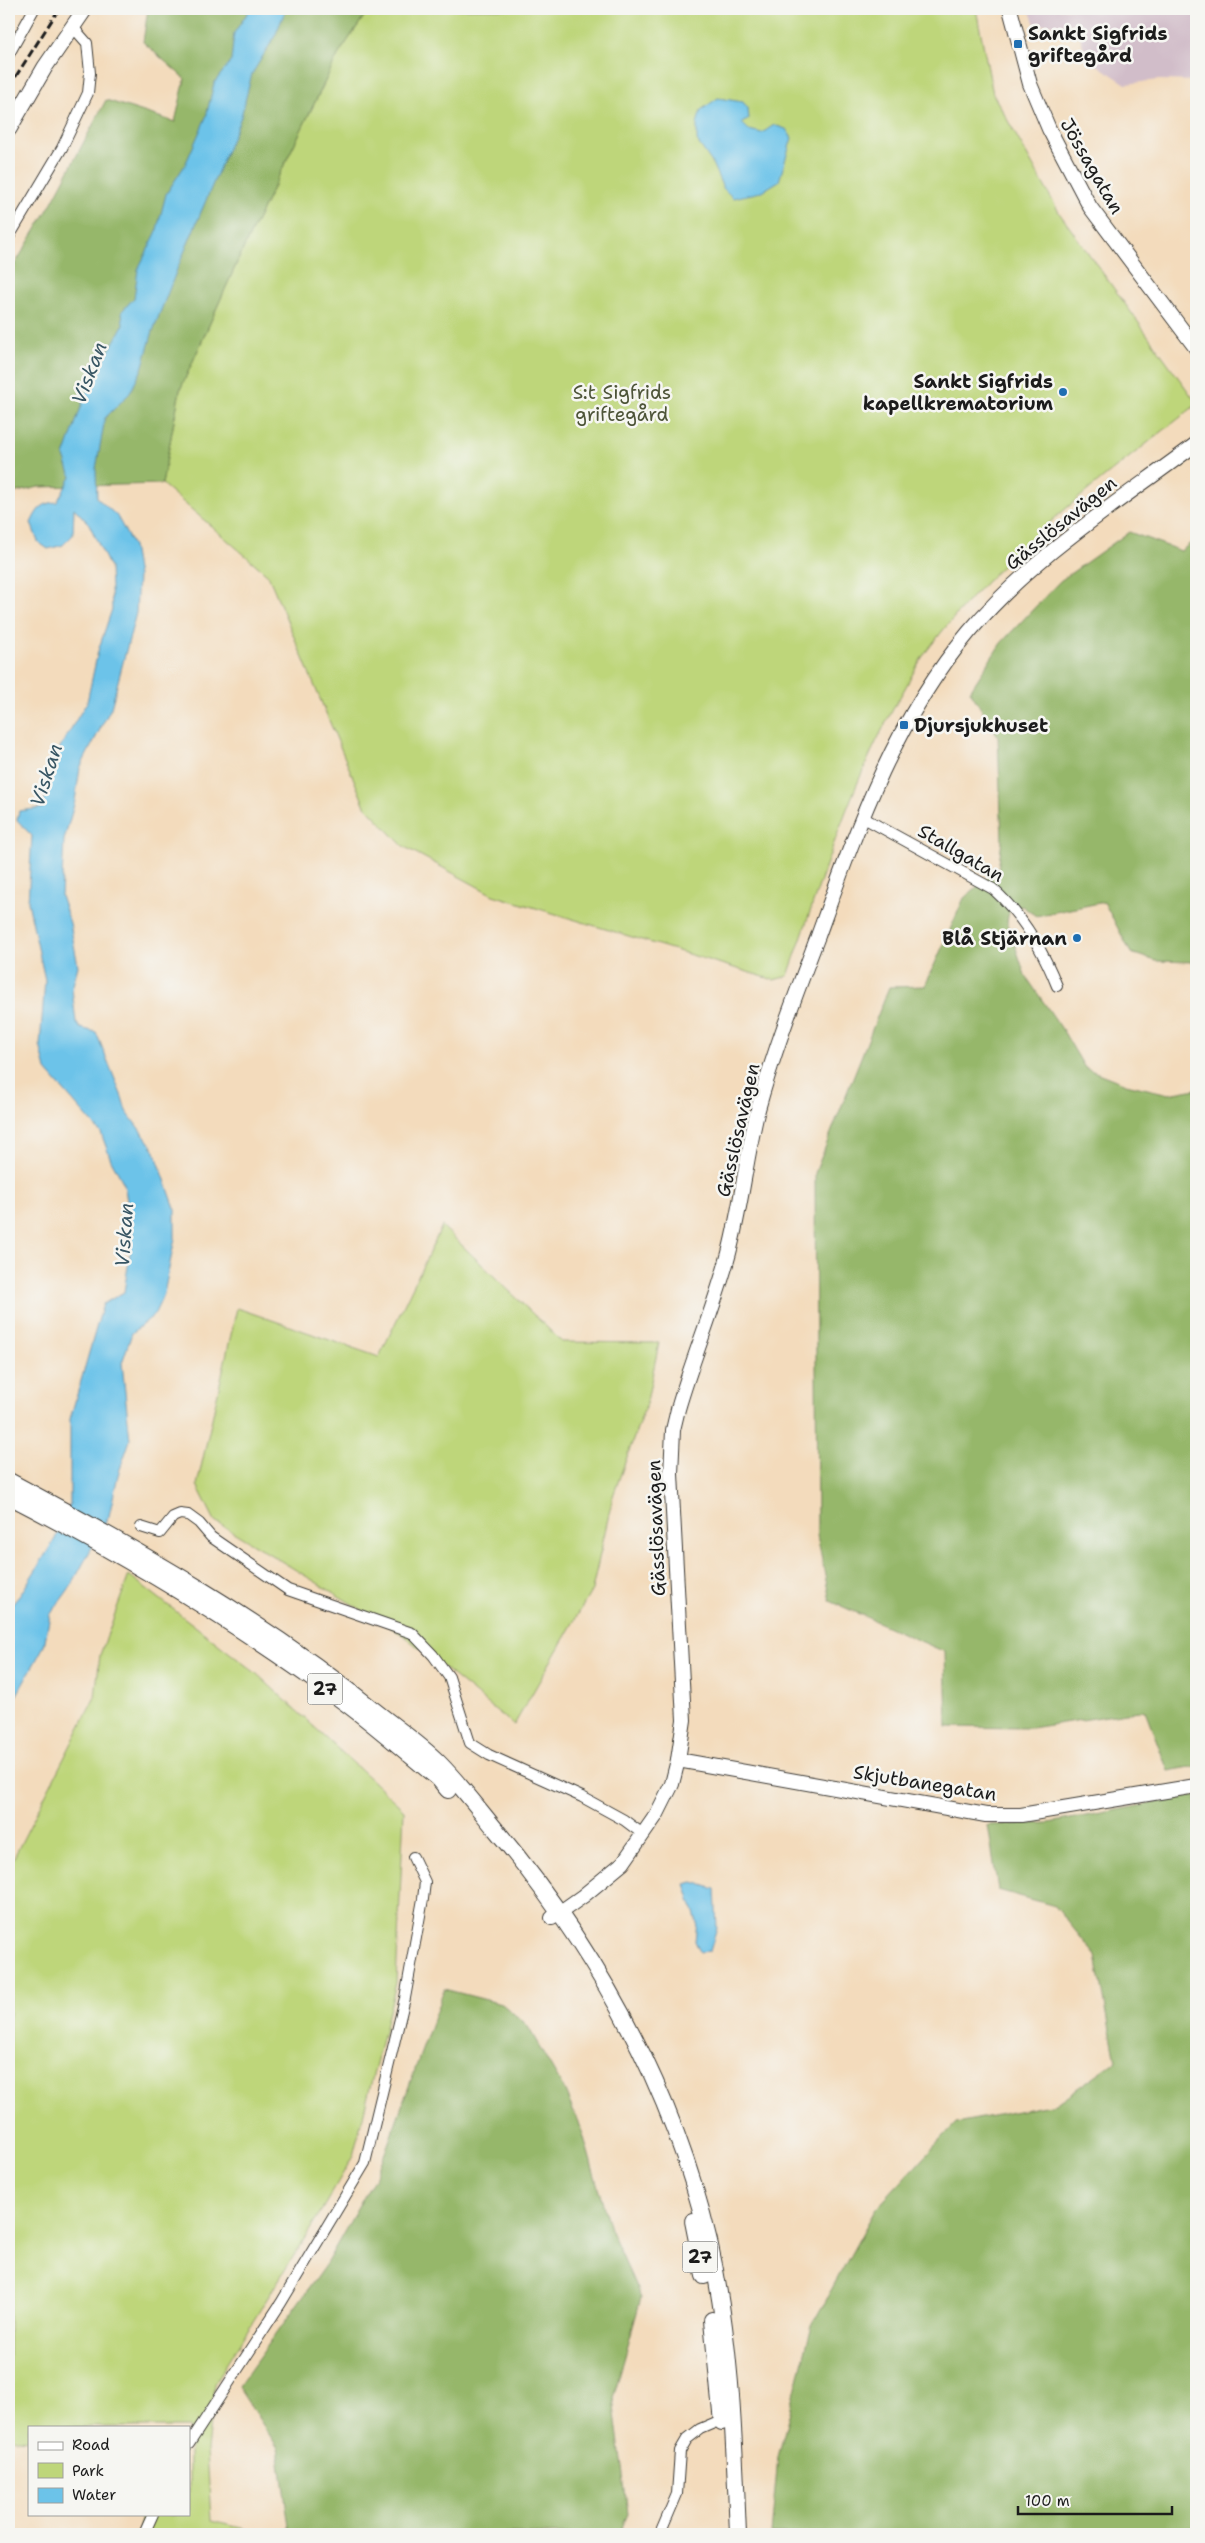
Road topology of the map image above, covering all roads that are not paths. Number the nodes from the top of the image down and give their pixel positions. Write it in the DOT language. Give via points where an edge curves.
graph roads {
  1 [pos="34,9"];
  2 [pos="1010,9"];
  3 [pos="82,10"];
  4 [pos="72,26"];
  5 [pos="9,54"];
  6 [pos="9,129"];
  7 [pos="9,237"];
  8 [pos="1196,348"];
  9 [pos="1196,444"];
  10 [pos="862,817"];
  11 [pos="1057,986"];
  12 [pos="9,1481"];
  13 [pos="9,1496"];
  14 [pos="51,1511"];
  15 [pos="141,1527"];
  16 [pos="678,1760"];
  17 [pos="1196,1786"];
  18 [pos="644,1835"];
  19 [pos="413,1857"];
  20 [pos="556,1915"];
  21 [pos="722,2420"];
  22 [pos="190,2442"];
  23 [pos="152,2516"];
  24 [pos="144,2534"];
  25 [pos="660,2534"];
  26 [pos="728,2534"];
  27 [pos="738,2534"];
  1 -- 5 [label="street"];
  2 -- 8 [label="street, Jössagatan" via="1030,84 1049,129 1090,207"];
  3 -- 4 [label="main road"];
  4 -- 6 [label="main road"];
  4 -- 7 [label="street" via="86,44 90,74 88,93 62,148"];
  9 -- 10 [label="street, Gässlösavägen" via="1045,555 969,632 904,725"];
  10 -- 11 [label="street, Stallgatan" via="992,889 1010,904 1036,942"];
  10 -- 16 [label="street, Gässlösavägen" via="768,1073 728,1256 681,1396 674,1430 671,1474 684,1720"];
  12 -- 14 [label="main road, 27"];
  13 -- 14 [label="main road, 27"];
  14 -- 20 [label="main road, 27" via="143,1562 347,1704 438,1778"];
  15 -- 18 [label="street" via="160,1532 174,1517 188,1515 211,1537 288,1590 412,1633 449,1677 470,1742 489,1755 582,1797"];
  16 -- 17 [label="street, Skjutbanegatan" via="986,1815 1022,1815"];
  16 -- 18 [label="street, Gässlösavägen" via="672,1784"];
  18 -- 20 [label="street, Gässlösavägen" via="622,1863"];
  19 -- 22 [label="street" via="425,1882 423,1899 405,1998 365,2163 281,2303"];
  20 -- 21 [label="main road, 27" via="626,2036 658,2113 692,2214 714,2330"];
  20 -- 27 [label="main road, 27" via="604,1978 648,2064 672,2120 697,2200 709,2242 727,2343"];
  21 -- 25 [label="street" via="700,2429 687,2439 680,2451 677,2494"];
  21 -- 26 [label="main road, 27"];
  23 -- 24 [label="street"];
}
